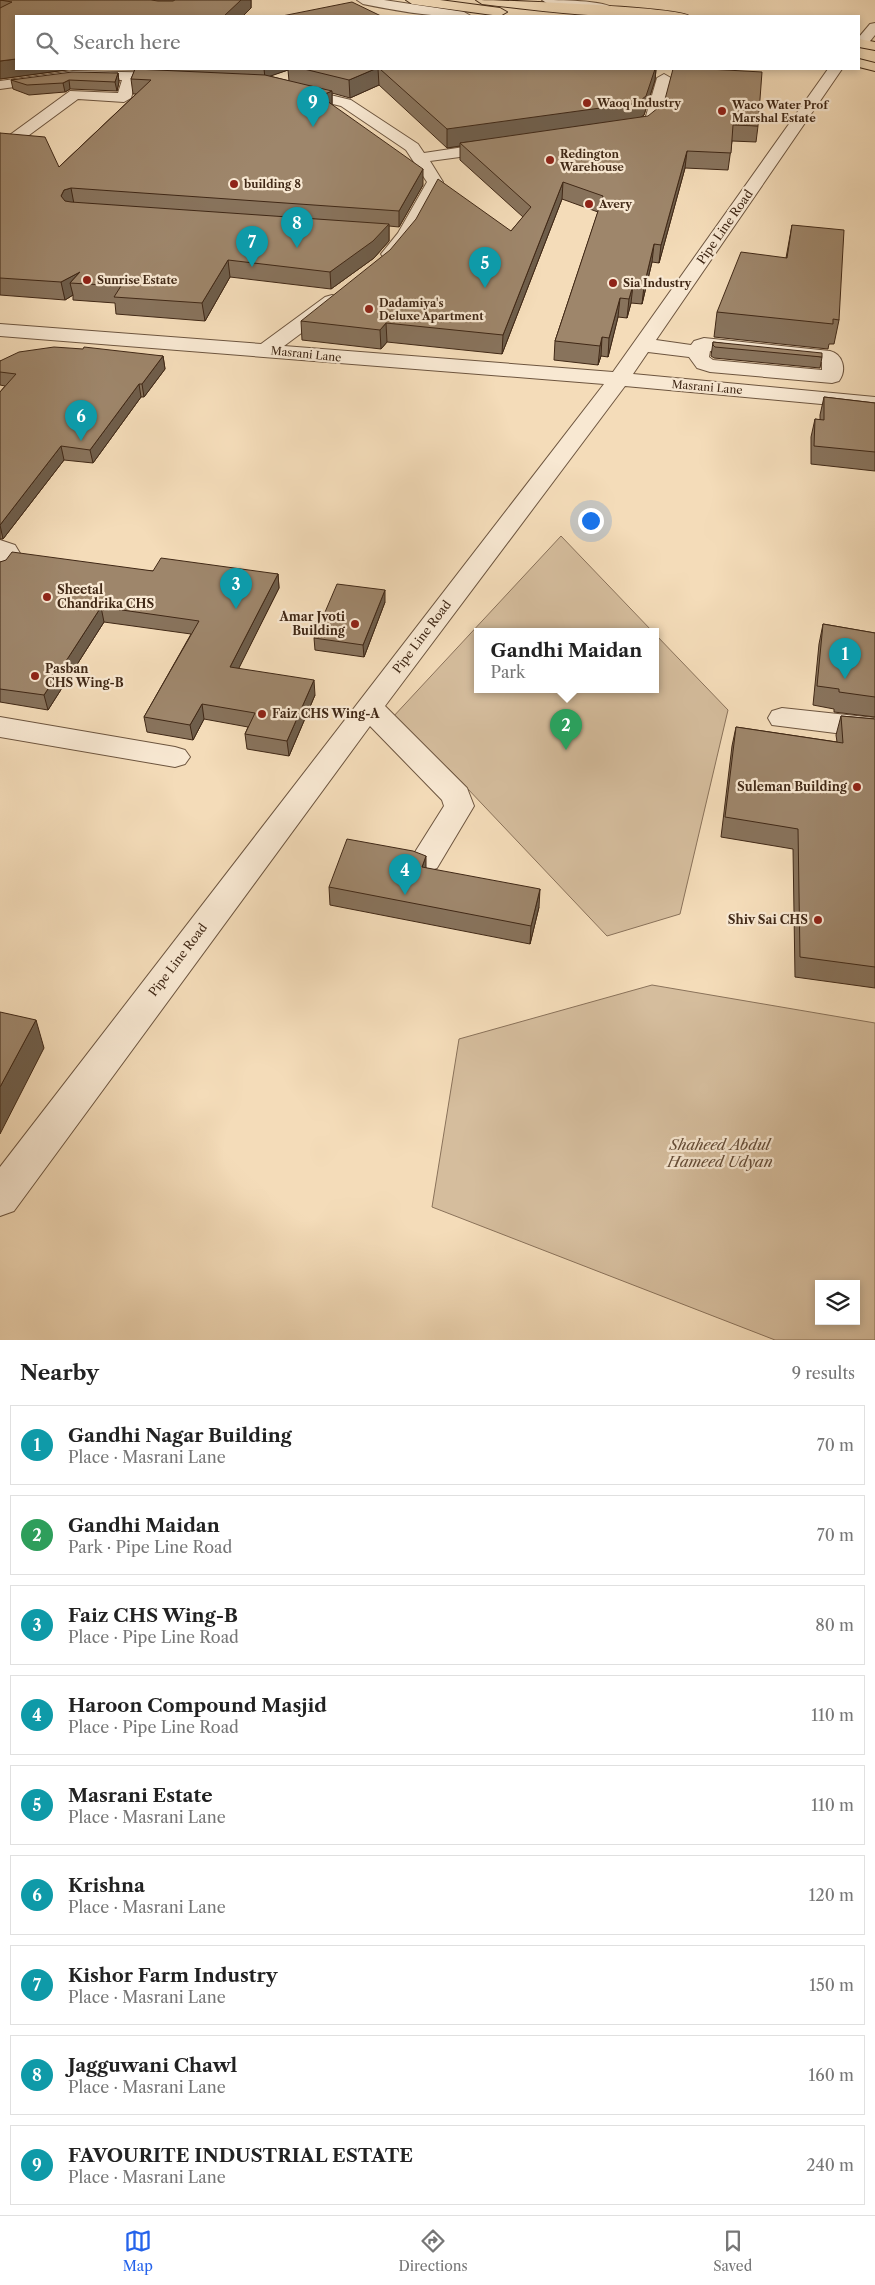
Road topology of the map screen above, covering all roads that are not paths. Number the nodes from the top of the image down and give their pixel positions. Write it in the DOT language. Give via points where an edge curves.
graph roads {
  1 [pos="363,0"];
  2 [pos="412,0"];
  3 [pos="482,0"];
  4 [pos="548,0"];
  5 [pos="610,10"];
  6 [pos="456,15"];
  7 [pos="526,15"];
  8 [pos="670,15"];
  9 [pos="875,27"];
  10 [pos="860,43"];
  11 [pos="875,46"];
  12 [pos="860,63"];
  13 [pos="875,67"];
  14 [pos="834,70"];
  15 [pos="78,72"];
  16 [pos="130,76"];
  17 [pos="184,78"];
  18 [pos="664,78"];
  19 [pos="0,85"];
  20 [pos="284,88"];
  21 [pos="616,130"];
  22 [pos="0,142"];
  23 [pos="511,145"];
  24 [pos="420,158"];
  25 [pos="386,233"];
  26 [pos="406,235"];
  27 [pos="382,263"];
  28 [pos="343,293"];
  29 [pos="0,330"];
  30 [pos="62,334"];
  31 [pos="643,345"];
  32 [pos="31,350"];
  33 [pos="265,351"];
  34 [pos="700,352"];
  35 [pos="737,369"];
  36 [pos="619,379"];
  37 [pos="736,390"];
  38 [pos="875,403"];
  39 [pos="0,547"];
  40 [pos="0,567"];
  41 [pos="369,707"];
  42 [pos="782,718"];
  43 [pos="0,728"];
  44 [pos="875,728"];
  45 [pos="175,757"];
  46 [pos="426,860"];
  47 [pos="0,1198"];
  1 -- 6 [label="street"];
  2 -- 7 [label="highway"];
  3 -- 5 [label="highway"];
  4 -- 5 [label="street"];
  5 -- 8 [label="highway"];
  9 -- 10 [label="street"];
  10 -- 11 [label="highway"];
  12 -- 13 [label="highway"];
  14 -- 31 [label="street, Pipe Line Road"];
  15 -- 16 [label="street"];
  15 -- 19 [label="street"];
  16 -- 17 [label="street"];
  16 -- 22 [label="street" via="124,98 75,94 11,141"];
  18 -- 21 [label="street" via="653,118 640,127"];
  20 -- 24 [label="street" via="346,103 412,147"];
  23 -- 24 [label="street"];
  24 -- 26 [label="street" via="435,182"];
  25 -- 26 [label="street"];
  26 -- 27 [label="street"];
  28 -- 33 [label="street, Masrani Lane"];
  29 -- 30 [label="street"];
  30 -- 32 [label="street"];
  30 -- 33 [label="street"];
  31 -- 34 [label="street"];
  31 -- 36 [label="street, Pipe Line Road"];
  33 -- 36 [label="street, Masrani Lane"];
  34 -- 35 [label="street" via="700,361 704,364"];
  34 -- 35 [label="street" via="704,344 830,357 832,360 832,377"];
  35 -- 37 [label="street"];
  36 -- 37 [label="street, Masrani Lane"];
  36 -- 41 [label="street, Pipe Line Road"];
  37 -- 38 [label="street, Masrani Lane"];
  39 -- 40 [label="street" via="9,555"];
  41 -- 46 [label="street" via="456,796 459,806"];
  41 -- 47 [label="street, Pipe Line Road"];
  42 -- 44 [label="street"];
  43 -- 45 [label="street"];
}
